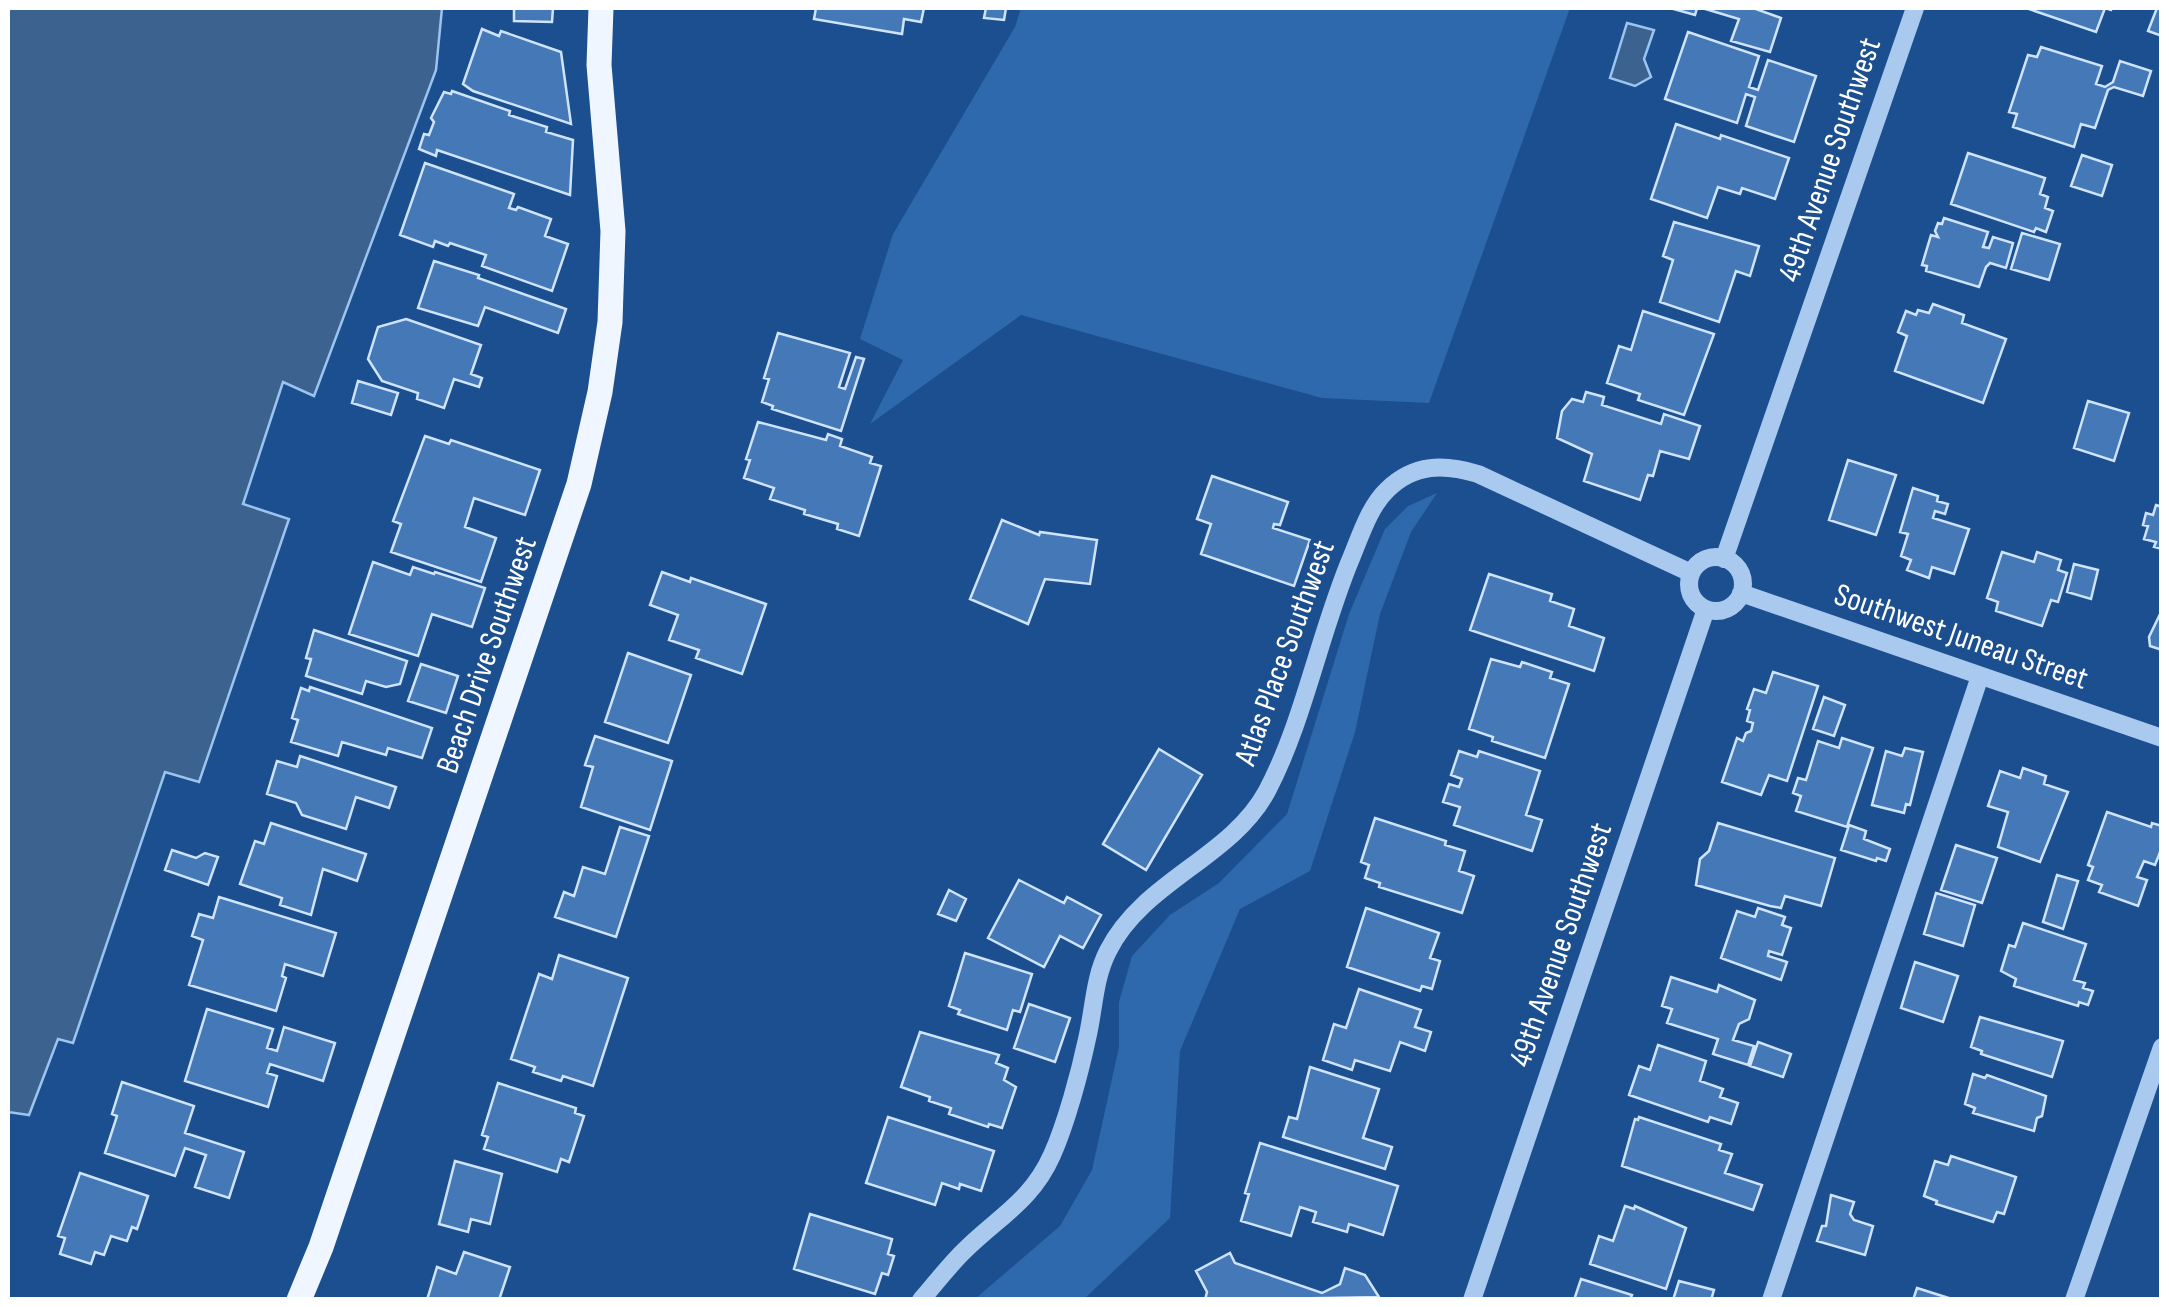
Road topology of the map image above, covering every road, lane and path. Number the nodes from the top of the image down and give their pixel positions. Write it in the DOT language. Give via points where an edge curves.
graph roads {
  1 [pos="601,8"];
  2 [pos="1915,8"];
  3 [pos="1724,559"];
  4 [pos="1692,573"];
  5 [pos="1741,592"];
  6 [pos="1706,610"];
  7 [pos="1980,676"];
  8 [pos="2162,738"];
  9 [pos="2162,1047"];
  10 [pos="298,1300"];
  11 [pos="921,1300"];
  12 [pos="1472,1300"];
  13 [pos="1771,1300"];
  14 [pos="2074,1300"];
  1 -- 10 [label="main road, Beach Drive Southwest" via="599,65 613,231 610,322 579,484"];
  2 -- 3 [label="street, 49th Avenue Southwest"];
  3 -- 4 [label="street" via="1702,561"];
  3 -- 5 [label="street" via="1739,571"];
  4 -- 6 [label="street" via="1690,593"];
  4 -- 11 [label="street, Atlas Place Southwest" via="1453,467 1424,468 1384,492 1334,598 1282,760 1264,795 1236,829 1134,912 1108,951 1052,1154 1028,1197 966,1249"];
  5 -- 6 [label="street" via="1729,608"];
  5 -- 7 [label="street, Southwest Juneau Street"];
  6 -- 12 [label="street, 49th Avenue Southwest"];
  7 -- 8 [label="street, Southwest Juneau Street"];
  7 -- 13 [label="street"];
  9 -- 14 [label="street"];
}
